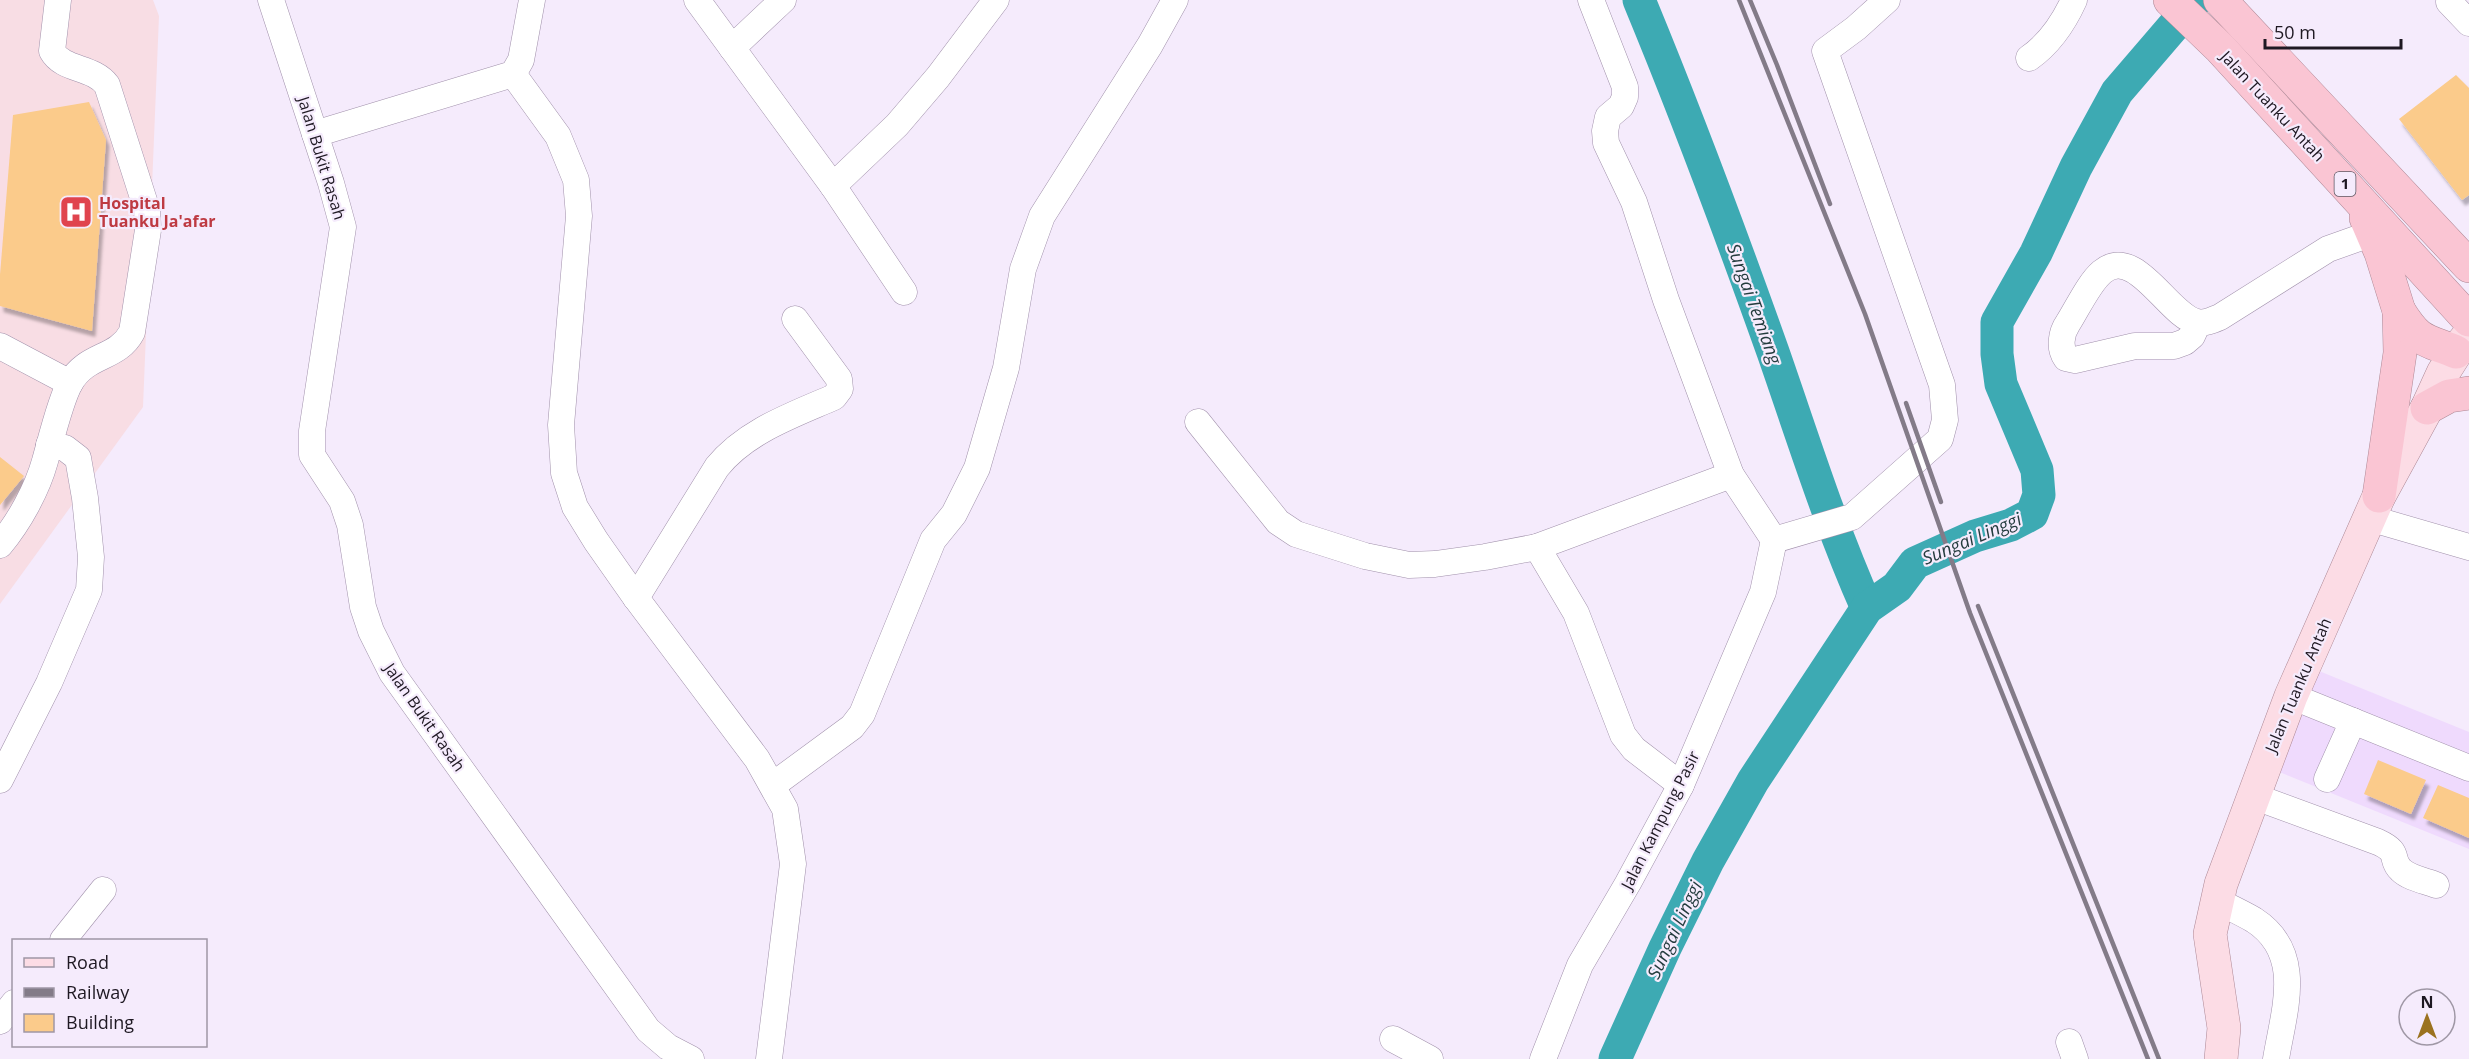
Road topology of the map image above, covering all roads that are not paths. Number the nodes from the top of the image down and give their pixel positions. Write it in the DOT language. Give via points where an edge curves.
graph roads {
  1 [pos="58,0"];
  2 [pos="271,0"];
  3 [pos="532,0"];
  4 [pos="697,0"];
  5 [pos="783,0"];
  6 [pos="996,0"];
  7 [pos="1175,0"];
  8 [pos="1592,0"];
  9 [pos="1887,0"];
  10 [pos="2074,0"];
  11 [pos="2170,0"];
  12 [pos="2220,0"];
  13 [pos="2449,2"];
  14 [pos="2469,23"];
  15 [pos="732,48"];
  16 [pos="2029,58"];
  17 [pos="513,74"];
  18 [pos="315,134"];
  19 [pos="833,186"];
  20 [pos="2355,196"];
  21 [pos="2373,233"];
  22 [pos="2469,266"];
  23 [pos="904,292"];
  24 [pos="2399,311"];
  25 [pos="795,319"];
  26 [pos="2469,320"];
  27 [pos="2198,322"];
  28 [pos="2462,344"];
  29 [pos="0,346"];
  30 [pos="70,383"];
  31 [pos="2469,393"];
  32 [pos="2427,408"];
  33 [pos="1198,422"];
  34 [pos="49,445"];
  35 [pos="1731,475"];
  36 [pos="2374,507"];
  37 [pos="1774,540"];
  38 [pos="0,545"];
  39 [pos="1537,547"];
  40 [pos="2469,547"];
  41 [pos="636,598"];
  42 [pos="2291,696"];
  43 [pos="2354,721"];
  44 [pos="2469,768"];
  45 [pos="2327,779"];
  46 [pos="0,780"];
  47 [pos="773,785"];
  48 [pos="1681,785"];
  49 [pos="2253,796"];
  50 [pos="2436,885"];
  51 [pos="103,890"];
  52 [pos="2217,901"];
  53 [pos="64,939"];
  54 [pos="12,1006"];
  55 [pos="0,1021"];
  56 [pos="1393,1038"];
  57 [pos="691,1059"];
  58 [pos="769,1059"];
  59 [pos="1430,1059"];
  60 [pos="1543,1059"];
  61 [pos="2221,1059"];
  62 [pos="2276,1059"];
  1 -- 30 [label="street" via="52,51 63,62 96,74 107,85 147,210 148,230 132,332 126,344 83,366"];
  2 -- 18 [label="street, Jalan Bukit Rasah"];
  3 -- 17 [label="street" via="521,60"];
  4 -- 15 [label="street"];
  5 -- 15 [label="street"];
  6 -- 19 [label="street" via="939,77 897,125"];
  7 -- 47 [label="street" via="1039,224 1023,269 1006,368 977,468 954,514 933,540 866,707 852,727"];
  8 -- 35 [label="street" via="1625,87 1621,106 1608,117 1606,143 1634,202"];
  9 -- 37 [label="street" via="1825,51 1942,385 1945,420 1940,439 1852,518"];
  10 -- 16 [label="street" via="2066,17"];
  11 -- 20 [label="highway, Jalan Tuanku Antah / 1" via="2220,48"];
  12 -- 22 [label="highway, Jalan Tuanku Antah / 1"];
  13 -- 14 [label="street"];
  15 -- 19 [label="street"];
  17 -- 18 [label="street"];
  17 -- 41 [label="street" via="558,136 576,180 579,216 561,425 564,474 575,507"];
  18 -- 57 [label="street, Jalan Bukit Rasah" via="343,227 312,431 312,455 342,501 371,631 392,673 648,1030"];
  19 -- 23 [label="street"];
  20 -- 21 [label="highway"];
  20 -- 26 [label="highway, Jalan Tuanku Antah / 1"];
  21 -- 24 [label="highway"];
  21 -- 27 [label="street" via="2328,249 2220,317"];
  24 -- 28 [label="highway" via="2411,331 2423,340"];
  24 -- 36 [label="highway" via="2400,353"];
  25 -- 41 [label="street" via="839,379 840,389 834,397 776,423 729,452"];
  27 -- 27 [label="street" via="2185,316 2140,274 2121,267 2110,268 2094,281 2064,328 2062,352 2066,358 2075,360 2135,346 2174,346 2192,336"];
  28 -- 32 [label="main road, Jalan Tuanku Antah"];
  29 -- 30 [label="street"];
  30 -- 34 [label="street"];
  31 -- 32 [label="highway" via="2449,396"];
  32 -- 36 [label="main road, Jalan Tuanku Antah"];
  33 -- 39 [label="street" via="1278,522 1296,534 1409,565 1475,559"];
  34 -- 38 [label="street" via="27,504"];
  34 -- 46 [label="street" via="65,448 78,458 91,557 89,590 49,683"];
  35 -- 37 [label="street"];
  35 -- 39 [label="street"];
  36 -- 40 [label="street"];
  36 -- 42 [label="main road, Jalan Tuanku Antah"];
  37 -- 48 [label="street, Jalan Kampung Pasir" via="1763,592"];
  39 -- 48 [label="street" via="1576,613 1623,735 1634,749"];
  41 -- 47 [label="street"];
  42 -- 43 [label="street"];
  42 -- 49 [label="main road, Jalan Tuanku Antah"];
  43 -- 44 [label="street"];
  43 -- 45 [label="street"];
  47 -- 58 [label="street" via="785,809 793,864"];
  48 -- 60 [label="street, Jalan Kampung Pasir" via="1580,964"];
  49 -- 50 [label="street" via="2390,847 2402,871"];
  49 -- 52 [label="main road, Jalan Tuanku Antah"];
  51 -- 53 [label="street"];
  52 -- 61 [label="main road, Jalan Tuanku Antah" via="2210,934 2224,1028"];
  52 -- 62 [label="street" via="2255,921 2271,936 2287,964 2288,987"];
  54 -- 55 [label="street"];
  56 -- 59 [label="street"];
}
